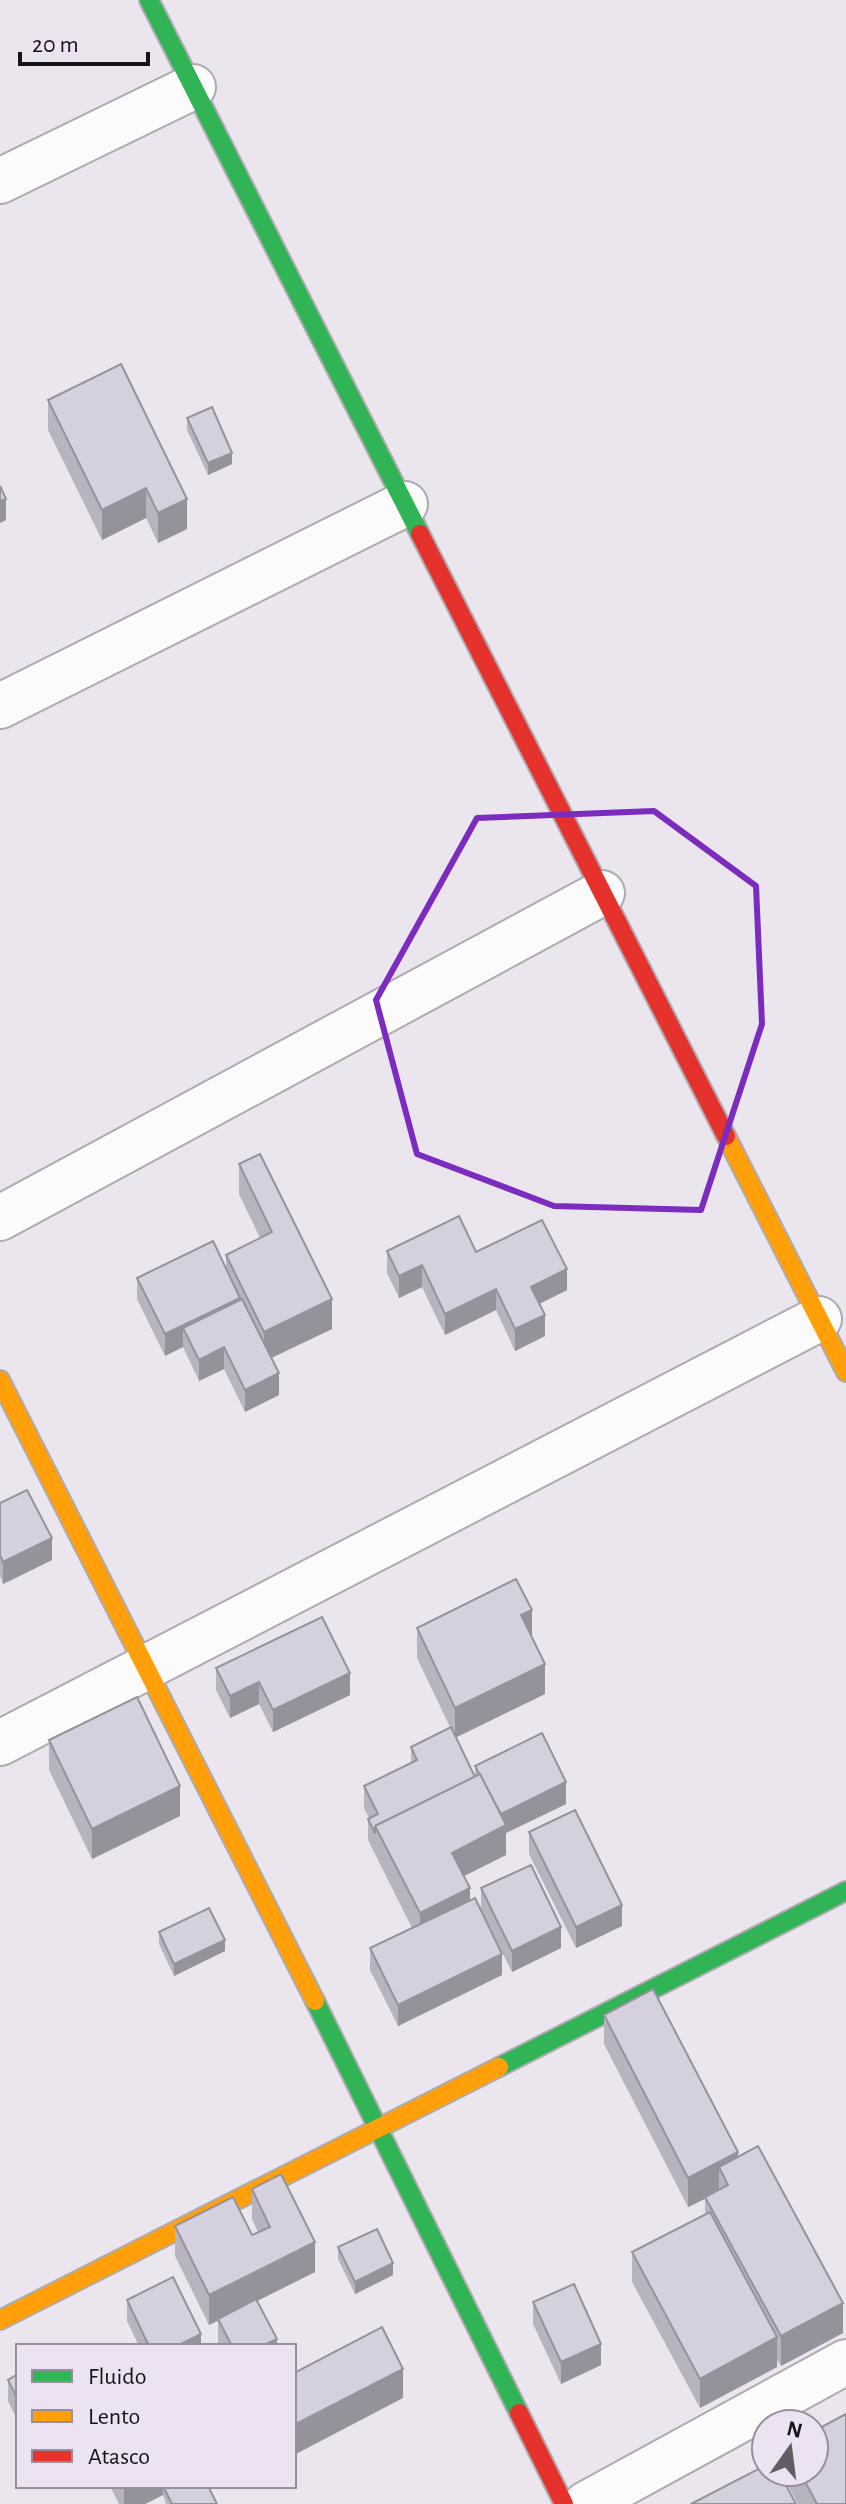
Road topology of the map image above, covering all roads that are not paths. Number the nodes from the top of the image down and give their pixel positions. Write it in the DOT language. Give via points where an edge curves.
graph roads {
  1 [pos="149,0"];
  2 [pos="193,87"];
  3 [pos="0,181"];
  4 [pos="405,504"];
  5 [pos="0,706"];
  6 [pos="602,893"];
  7 [pos="0,1218"];
  8 [pos="819,1319"];
  9 [pos="846,1372"];
  10 [pos="0,1380"];
  11 [pos="147,1669"];
  12 [pos="0,1743"];
  13 [pos="846,1891"];
  14 [pos="380,2129"];
  15 [pos="0,2320"];
  16 [pos="846,2362"];
  17 [pos="564,2504"];
  18 [pos="586,2504"];
  1 -- 2 [label="street"];
  2 -- 3 [label="street"];
  2 -- 4 [label="street"];
  4 -- 5 [label="street"];
  4 -- 6 [label="street"];
  6 -- 7 [label="street"];
  6 -- 8 [label="street"];
  8 -- 9 [label="street"];
  8 -- 11 [label="street"];
  10 -- 11 [label="street"];
  11 -- 12 [label="street"];
  11 -- 14 [label="street"];
  13 -- 14 [label="street"];
  14 -- 15 [label="street"];
  14 -- 17 [label="street"];
  16 -- 18 [label="street"];
}
